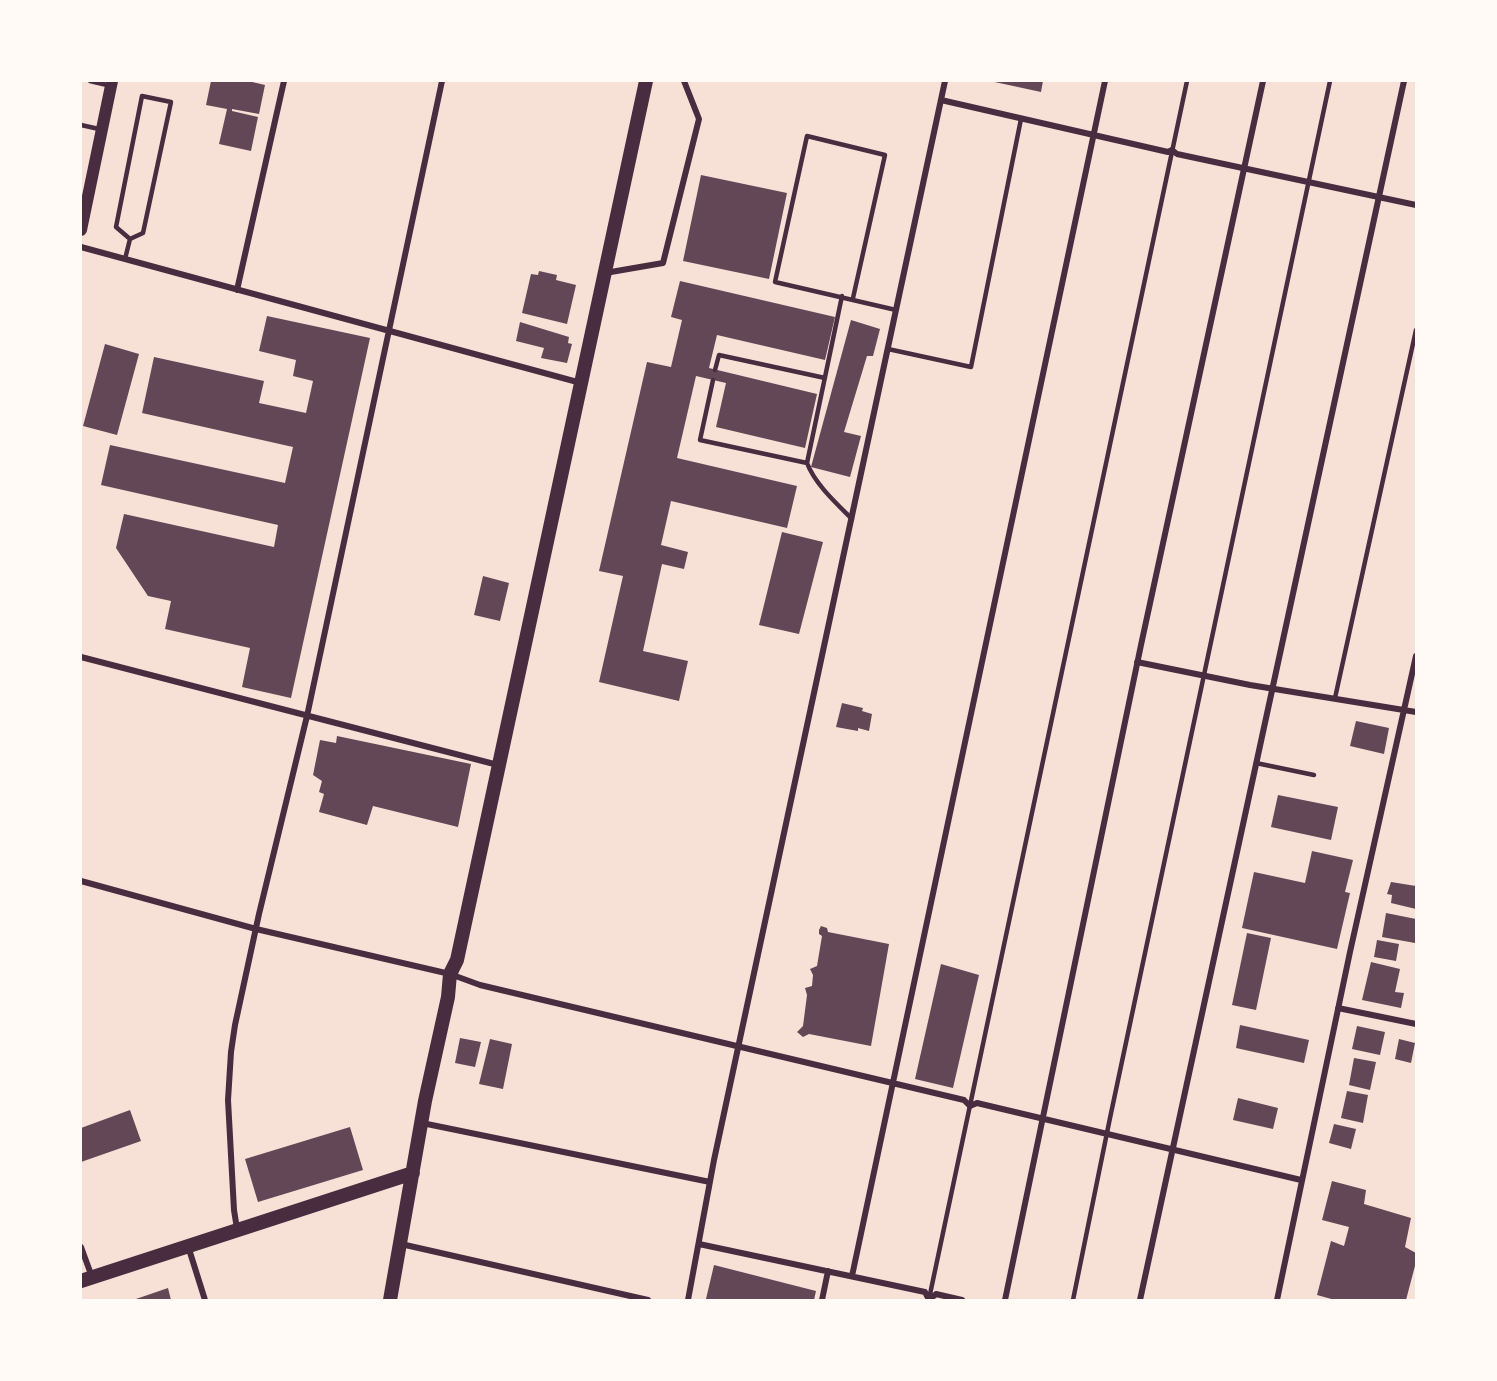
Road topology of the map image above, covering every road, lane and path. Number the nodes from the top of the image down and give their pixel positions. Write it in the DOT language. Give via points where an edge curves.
graph roads {
  1 [pos="90,81"];
  2 [pos="284,81"];
  3 [pos="442,81"];
  4 [pos="646,81"];
  5 [pos="684,81"];
  6 [pos="945,81"];
  7 [pos="1105,81"];
  8 [pos="1186,81"];
  9 [pos="1263,81"];
  10 [pos="1330,81"];
  11 [pos="1404,81"];
  12 [pos="111,83"];
  13 [pos="941,100"];
  14 [pos="1021,119"];
  15 [pos="81,125"];
  16 [pos="102,130"];
  17 [pos="1094,135"];
  18 [pos="1172,150"];
  19 [pos="1244,170"];
  20 [pos="1308,183"];
  21 [pos="1379,198"];
  22 [pos="1416,205"];
  23 [pos="81,230"];
  24 [pos="130,239"];
  25 [pos="81,247"];
  26 [pos="125,259"];
  27 [pos="604,273"];
  28 [pos="237,290"];
  29 [pos="842,296"];
  30 [pos="853,298"];
  31 [pos="896,310"];
  32 [pos="389,330"];
  33 [pos="1416,330"];
  34 [pos="888,349"];
  35 [pos="715,370"];
  36 [pos="825,378"];
  37 [pos="713,380"];
  38 [pos="581,383"];
  39 [pos="807,463"];
  40 [pos="852,519"];
  41 [pos="1416,656"];
  42 [pos="81,657"];
  43 [pos="1137,662"];
  44 [pos="1204,675"];
  45 [pos="1272,688"];
  46 [pos="1335,698"];
  47 [pos="1404,710"];
  48 [pos="1416,712"];
  49 [pos="307,716"];
  50 [pos="1256,763"];
  51 [pos="499,766"];
  52 [pos="1314,775"];
  53 [pos="81,880"];
  54 [pos="256,929"];
  55 [pos="450,974"];
  56 [pos="1338,1008"];
  57 [pos="1416,1024"];
  58 [pos="740,1046"];
  59 [pos="893,1083"];
  60 [pos="970,1106"];
  61 [pos="1042,1119"];
  62 [pos="421,1122"];
  63 [pos="1106,1134"];
  64 [pos="1172,1150"];
  65 [pos="413,1173"];
  66 [pos="1301,1180"];
  67 [pos="710,1182"];
  68 [pos="237,1230"];
  69 [pos="401,1244"];
  70 [pos="699,1244"];
  71 [pos="188,1245"];
  72 [pos="81,1247"];
  73 [pos="828,1271"];
  74 [pos="852,1276"];
  75 [pos="86,1279"];
  76 [pos="205,1300"];
  77 [pos="390,1300"];
  78 [pos="648,1300"];
  79 [pos="688,1300"];
  80 [pos="822,1300"];
  81 [pos="929,1300"];
  82 [pos="962,1300"];
  83 [pos="1005,1300"];
  84 [pos="1073,1300"];
  85 [pos="1140,1300"];
  86 [pos="1277,1300"];
  1 -- 12 [label="lane"];
  2 -- 28 [label="street"];
  3 -- 32 [label="street"];
  4 -- 27 [label="main road"];
  5 -- 27 [label="street" via="699,119 663,263"];
  6 -- 13 [label="street"];
  7 -- 17 [label="street"];
  8 -- 18 [label="lane"];
  9 -- 19 [label="street"];
  10 -- 20 [label="lane"];
  11 -- 21 [label="street"];
  12 -- 16 [label="main road"];
  13 -- 14 [label="street"];
  13 -- 31 [label="street"];
  14 -- 17 [label="street"];
  14 -- 34 [label="lane" via="970,367"];
  15 -- 16 [label="lane"];
  16 -- 23 [label="main road"];
  17 -- 18 [label="street"];
  17 -- 59 [label="street"];
  18 -- 19 [label="street"];
  18 -- 60 [label="lane"];
  19 -- 20 [label="street"];
  19 -- 43 [label="street"];
  20 -- 21 [label="street"];
  20 -- 44 [label="lane"];
  21 -- 22 [label="street"];
  21 -- 45 [label="street"];
  24 -- 24 [label="lane" via="143,233 171,102 142,96 117,227"];
  24 -- 26 [label="lane"];
  25 -- 26 [label="street"];
  26 -- 28 [label="street"];
  27 -- 38 [label="main road"];
  28 -- 32 [label="street"];
  29 -- 30 [label="lane"];
  29 -- 30 [label="lane" via="775,282 807,136 885,155"];
  29 -- 36 [label="lane"];
  30 -- 31 [label="lane"];
  31 -- 34 [label="street"];
  32 -- 38 [label="street"];
  32 -- 49 [label="street"];
  33 -- 46 [label="lane"];
  34 -- 40 [label="street"];
  35 -- 36 [label="lane" via="719,355"];
  36 -- 39 [label="lane"];
  37 -- 39 [label="lane" via="700,440"];
  38 -- 51 [label="main road"];
  39 -- 40 [label="lane" via="829,496"];
  40 -- 58 [label="street"];
  41 -- 47 [label="street"];
  42 -- 49 [label="street"];
  43 -- 44 [label="street"];
  43 -- 61 [label="street"];
  44 -- 45 [label="street"];
  44 -- 63 [label="lane"];
  45 -- 46 [label="street"];
  45 -- 50 [label="street"];
  46 -- 47 [label="street"];
  47 -- 48 [label="street"];
  47 -- 56 [label="street"];
  49 -- 51 [label="street"];
  49 -- 54 [label="street"];
  50 -- 52 [label="lane"];
  50 -- 64 [label="street"];
  51 -- 55 [label="main road" via="457,960"];
  53 -- 54 [label="street"];
  54 -- 55 [label="street"];
  54 -- 68 [label="street" via="229,1076"];
  55 -- 58 [label="street" via="480,985"];
  55 -- 62 [label="main road"];
  56 -- 57 [label="street"];
  56 -- 66 [label="street"];
  58 -- 59 [label="street"];
  58 -- 67 [label="street"];
  59 -- 60 [label="street" via="964,1100"];
  59 -- 74 [label="street"];
  60 -- 61 [label="street" via="977,1103"];
  60 -- 81 [label="lane"];
  61 -- 63 [label="street"];
  61 -- 83 [label="street"];
  62 -- 65 [label="main road"];
  62 -- 67 [label="street"];
  63 -- 64 [label="street"];
  63 -- 84 [label="lane"];
  64 -- 66 [label="street"];
  64 -- 85 [label="street"];
  65 -- 68 [label="main road"];
  65 -- 69 [label="main road"];
  66 -- 86 [label="street"];
  67 -- 70 [label="street"];
  68 -- 71 [label="main road"];
  69 -- 77 [label="main road"];
  69 -- 78 [label="street"];
  70 -- 73 [label="street"];
  70 -- 79 [label="street"];
  71 -- 75 [label="main road"];
  71 -- 76 [label="street"];
  72 -- 75 [label="street"];
  73 -- 74 [label="street"];
  73 -- 80 [label="street"];
  74 -- 81 [label="street" via="925,1292"];
  81 -- 82 [label="street" via="936,1294"];
}
